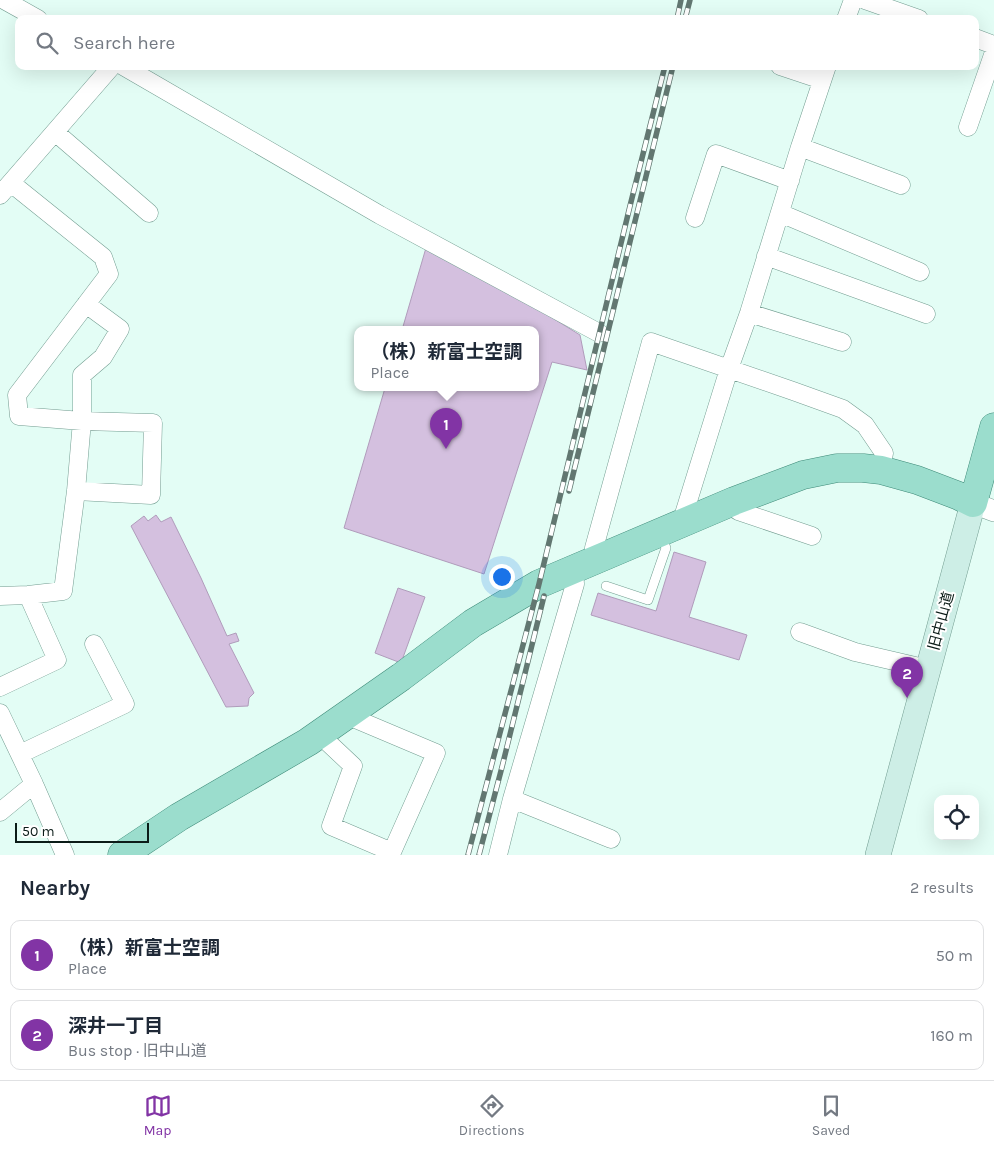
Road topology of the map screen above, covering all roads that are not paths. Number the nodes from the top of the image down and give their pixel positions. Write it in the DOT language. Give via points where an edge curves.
graph roads {
  1 [pos="4,0"];
  2 [pos="853,0"];
  3 [pos="865,0"];
  4 [pos="31,15"];
  5 [pos="847,15"];
  6 [pos="908,15"];
  7 [pos="979,39"];
  8 [pos="994,45"];
  9 [pos="994,52"];
  10 [pos="109,70"];
  11 [pos="130,70"];
  12 [pos="805,70"];
  13 [pos="824,73"];
  14 [pos="968,127"];
  15 [pos="55,132"];
  16 [pos="800,147"];
  17 [pos="790,181"];
  18 [pos="901,185"];
  19 [pos="5,189"];
  20 [pos="149,213"];
  21 [pos="780,213"];
  22 [pos="695,218"];
  23 [pos="766,256"];
  24 [pos="920,272"];
  25 [pos="86,304"];
  26 [pos="749,313"];
  27 [pos="926,314"];
  28 [pos="599,333"];
  29 [pos="842,342"];
  30 [pos="729,368"];
  31 [pos="82,421"];
  32 [pos="994,427"];
  33 [pos="881,470"];
  34 [pos="76,491"];
  35 [pos="734,501"];
  36 [pos="984,507"];
  37 [pos="685,521"];
  38 [pos="660,532"];
  39 [pos="812,536"];
  40 [pos="584,566"];
  41 [pos="606,586"];
  42 [pos="28,595"];
  43 [pos="0,596"];
  44 [pos="800,632"];
  45 [pos="94,644"];
  46 [pos="928,669"];
  47 [pos="0,687"];
  48 [pos="0,713"];
  49 [pos="346,715"];
  50 [pos="319,734"];
  51 [pos="20,754"];
  52 [pos="34,784"];
  53 [pos="512,799"];
  54 [pos="0,812"];
  55 [pos="611,839"];
  56 [pos="65,855"];
  57 [pos="122,855"];
  58 [pos="498,855"];
  59 [pos="878,855"];
  1 -- 4 [label="street"];
  2 -- 5 [label="street"];
  3 -- 6 [label="street"];
  7 -- 8 [label="street"];
  9 -- 14 [label="street"];
  10 -- 15 [label="street"];
  11 -- 28 [label="street" via="380,215"];
  12 -- 13 [label="street"];
  13 -- 16 [label="street"];
  15 -- 19 [label="street"];
  15 -- 20 [label="street"];
  16 -- 17 [label="street"];
  16 -- 18 [label="street"];
  17 -- 21 [label="street"];
  17 -- 22 [label="street" via="716,154"];
  19 -- 25 [label="street" via="103,257 109,274"];
  21 -- 23 [label="street"];
  21 -- 24 [label="street"];
  23 -- 26 [label="street"];
  23 -- 27 [label="street"];
  25 -- 31 [label="street" via="120,329 103,357 82,375"];
  25 -- 31 [label="street" via="17,395 19,416"];
  26 -- 29 [label="street"];
  26 -- 30 [label="street"];
  30 -- 33 [label="street" via="843,409 865,425 884,453"];
  30 -- 37 [label="street" via="684,514"];
  30 -- 40 [label="street" via="651,342 594,548"];
  31 -- 34 [label="street"];
  31 -- 34 [label="street" via="153,423 151,495"];
  32 -- 36 [label="main road"];
  33 -- 35 [label="main road" via="837,468 820,471"];
  33 -- 36 [label="main road" via="917,480"];
  34 -- 42 [label="street" via="63,591"];
  35 -- 37 [label="main road"];
  35 -- 39 [label="street" via="738,511"];
  36 -- 46 [label="main road, 旧中山道"];
  37 -- 38 [label="main road"];
  38 -- 40 [label="main road"];
  38 -- 41 [label="lane" via="666,548 648,600"];
  40 -- 49 [label="main road" via="539,584 473,623"];
  40 -- 53 [label="street" via="575,584"];
  42 -- 43 [label="street"];
  42 -- 47 [label="street" via="57,660"];
  44 -- 46 [label="street" via="855,652"];
  45 -- 51 [label="street" via="125,704"];
  46 -- 59 [label="main road, 旧中山道"];
  48 -- 51 [label="street"];
  49 -- 50 [label="main road"];
  49 -- 50 [label="street" via="436,753 392,852 331,826 352,766"];
  50 -- 57 [label="main road" via="179,817"];
  51 -- 52 [label="street"];
  52 -- 54 [label="street"];
  52 -- 56 [label="street"];
  53 -- 55 [label="street"];
  53 -- 58 [label="street"];
}
